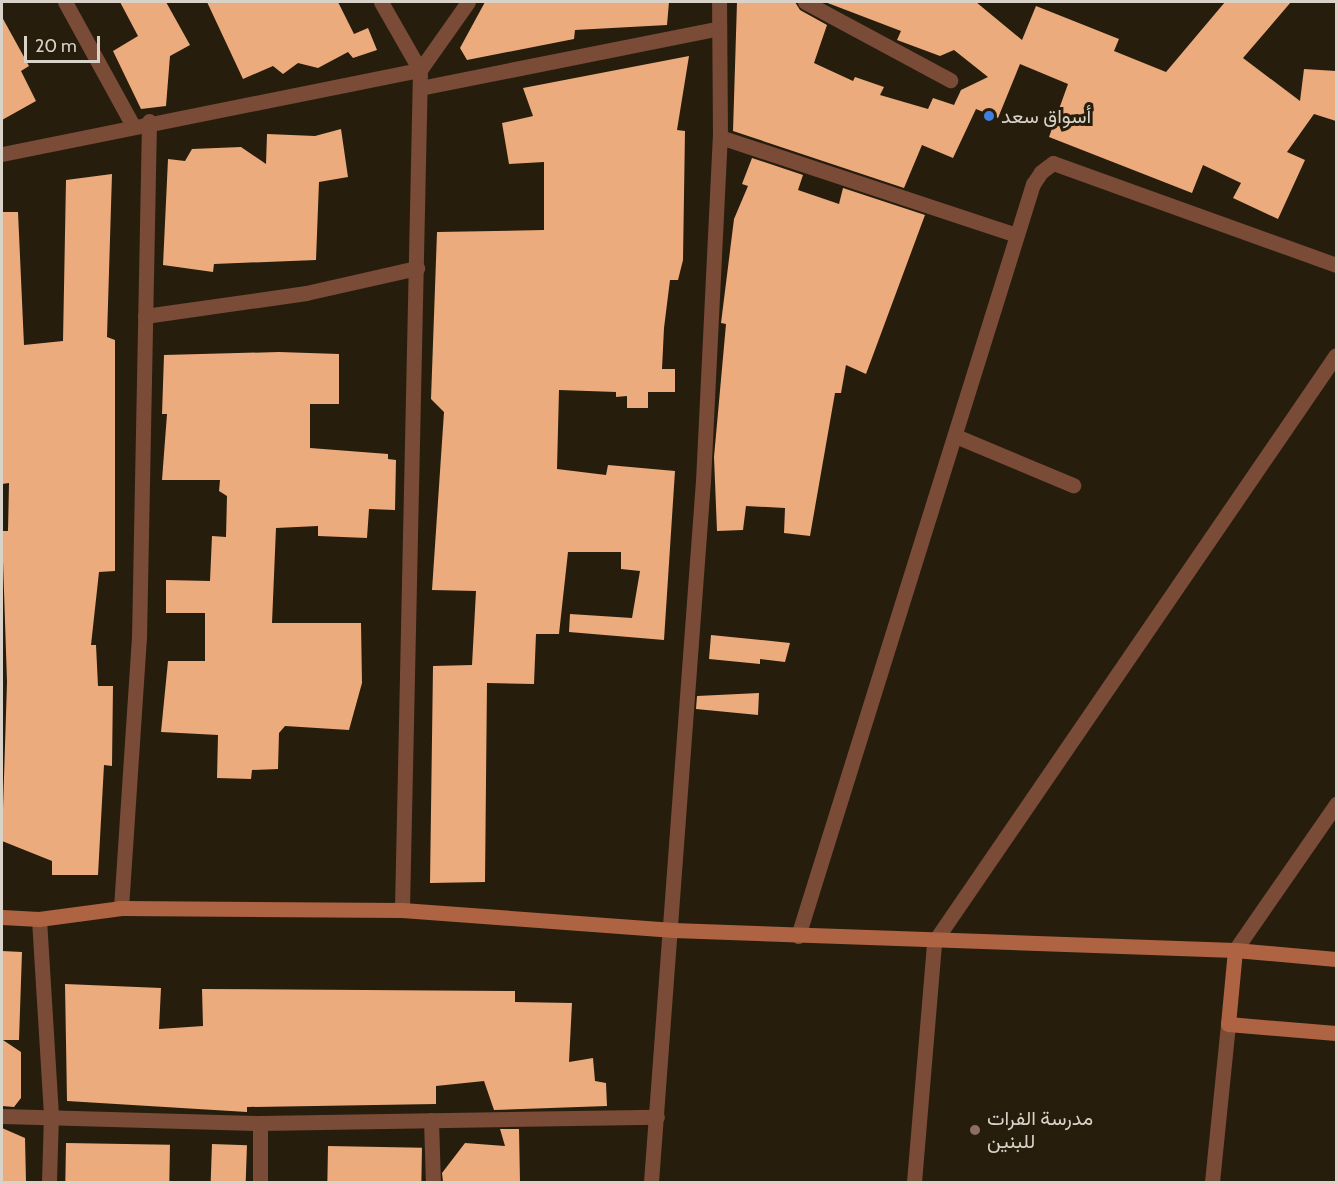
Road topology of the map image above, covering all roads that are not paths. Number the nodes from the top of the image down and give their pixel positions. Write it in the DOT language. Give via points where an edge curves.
graph roads {
  1 [pos="65,2"];
  2 [pos="381,2"];
  3 [pos="468,2"];
  4 [pos="719,2"];
  5 [pos="805,2"];
  6 [pos="719,28"];
  7 [pos="420,70"];
  8 [pos="950,80"];
  9 [pos="420,88"];
  10 [pos="148,121"];
  11 [pos="132,124"];
  12 [pos="720,137"];
  13 [pos="2,154"];
  14 [pos="1016,236"];
  15 [pos="1336,265"];
  16 [pos="417,268"];
  17 [pos="145,316"];
  18 [pos="1336,355"];
  19 [pos="958,436"];
  20 [pos="1073,484"];
  21 [pos="1336,804"];
  22 [pos="121,908"];
  23 [pos="402,910"];
  24 [pos="2,917"];
  25 [pos="39,919"];
  26 [pos="674,930"];
  27 [pos="798,936"];
  28 [pos="934,942"];
  29 [pos="1235,950"];
  30 [pos="1336,959"];
  31 [pos="1228,1023"];
  32 [pos="1336,1033"];
  33 [pos="51,1114"];
  34 [pos="2,1116"];
  35 [pos="657,1117"];
  36 [pos="431,1120"];
  37 [pos="260,1123"];
  38 [pos="49,1182"];
  39 [pos="260,1182"];
  40 [pos="433,1182"];
  41 [pos="651,1182"];
  42 [pos="914,1182"];
  43 [pos="1212,1182"];
  1 -- 11 [label="street"];
  2 -- 7 [label="street"];
  3 -- 7 [label="street"];
  4 -- 6 [label="street"];
  5 -- 8 [label="street"];
  6 -- 9 [label="street"];
  6 -- 12 [label="street"];
  7 -- 9 [label="street"];
  7 -- 10 [label="street"];
  9 -- 16 [label="street"];
  10 -- 11 [label="street"];
  10 -- 17 [label="street"];
  11 -- 13 [label="street"];
  12 -- 14 [label="street"];
  12 -- 26 [label="street"];
  14 -- 15 [label="street" via="1032,184 1053,163"];
  14 -- 19 [label="street"];
  16 -- 17 [label="street" via="306,293"];
  16 -- 23 [label="street"];
  17 -- 22 [label="street" via="139,638"];
  18 -- 28 [label="street"];
  19 -- 20 [label="street"];
  19 -- 27 [label="street"];
  21 -- 29 [label="street"];
  22 -- 23 [label="street"];
  22 -- 25 [label="street"];
  23 -- 26 [label="street"];
  24 -- 25 [label="street"];
  25 -- 33 [label="street"];
  26 -- 27 [label="street"];
  26 -- 35 [label="street"];
  27 -- 28 [label="street"];
  28 -- 29 [label="street"];
  28 -- 42 [label="street"];
  29 -- 30 [label="street"];
  29 -- 31 [label="street"];
  31 -- 32 [label="street"];
  31 -- 43 [label="street"];
  33 -- 34 [label="street"];
  33 -- 37 [label="street"];
  33 -- 38 [label="street"];
  35 -- 36 [label="street"];
  35 -- 41 [label="street"];
  36 -- 37 [label="street"];
  36 -- 40 [label="street"];
  37 -- 39 [label="street"];
}
